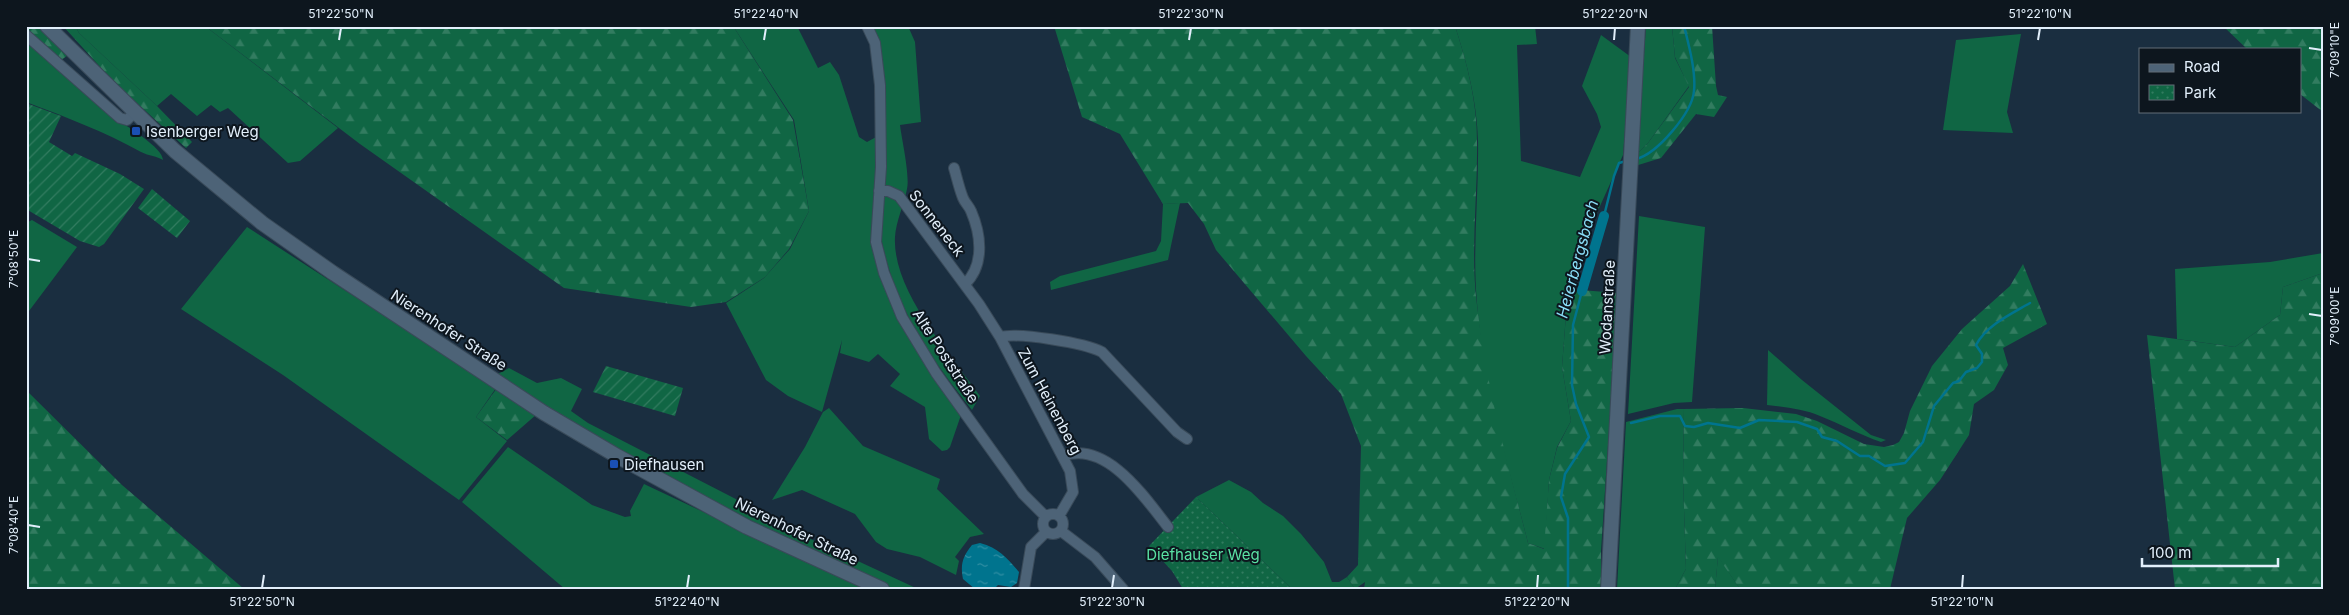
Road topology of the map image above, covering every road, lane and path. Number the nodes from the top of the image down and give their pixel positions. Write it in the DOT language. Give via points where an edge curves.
graph roads {
  1 [pos="47,26"];
  2 [pos="867,26"];
  3 [pos="1638,26"];
  4 [pos="26,35"];
  5 [pos="134,113"];
  6 [pos="954,168"];
  7 [pos="879,191"];
  8 [pos="965,284"];
  9 [pos="979,304"];
  10 [pos="1000,337"];
  11 [pos="1187,439"];
  12 [pos="1063,456"];
  13 [pos="1059,516"];
  14 [pos="1046,517"];
  15 [pos="1168,526"];
  16 [pos="1061,531"];
  17 [pos="1046,532"];
  18 [pos="882,589"];
  19 [pos="1024,589"];
  20 [pos="1123,589"];
  21 [pos="1608,589"];
  1 -- 5 [label="main road, Nierenhofer Straße"];
  2 -- 7 [label="street, Alte Poststraße" via="875,43 880,85"];
  3 -- 21 [label="main road, Wodanstraße"];
  4 -- 5 [label="street" via="120,118 128,120"];
  5 -- 18 [label="main road, Nierenhofer Straße" via="174,151 262,223 544,413 747,527"];
  6 -- 8 [label="street, Sonneneck" via="964,200 971,209 979,243 977,268"];
  7 -- 8 [label="street, Sonneneck" via="899,196"];
  7 -- 14 [label="street, Alte Poststraße" via="876,242 884,274 902,317 936,373 1022,494"];
  8 -- 9 [label="street, Sonneneck"];
  9 -- 10 [label="street, Zum Heinenberg"];
  10 -- 11 [label="street" via="1032,337 1092,346 1117,365"];
  10 -- 12 [label="street, Zum Heinenberg"];
  12 -- 13 [label="street, Zum Heinenberg" via="1073,492"];
  12 -- 15 [label="street" via="1084,454 1108,462"];
  13 -- 14 [label="street" via="1051,514"];
  13 -- 16 [label="street" via="1063,525"];
  14 -- 17 [label="street" via="1043,527"];
  16 -- 17 [label="street" via="1055,535"];
  16 -- 20 [label="street" via="1095,557"];
  17 -- 19 [label="street" via="1031,547"];
}
